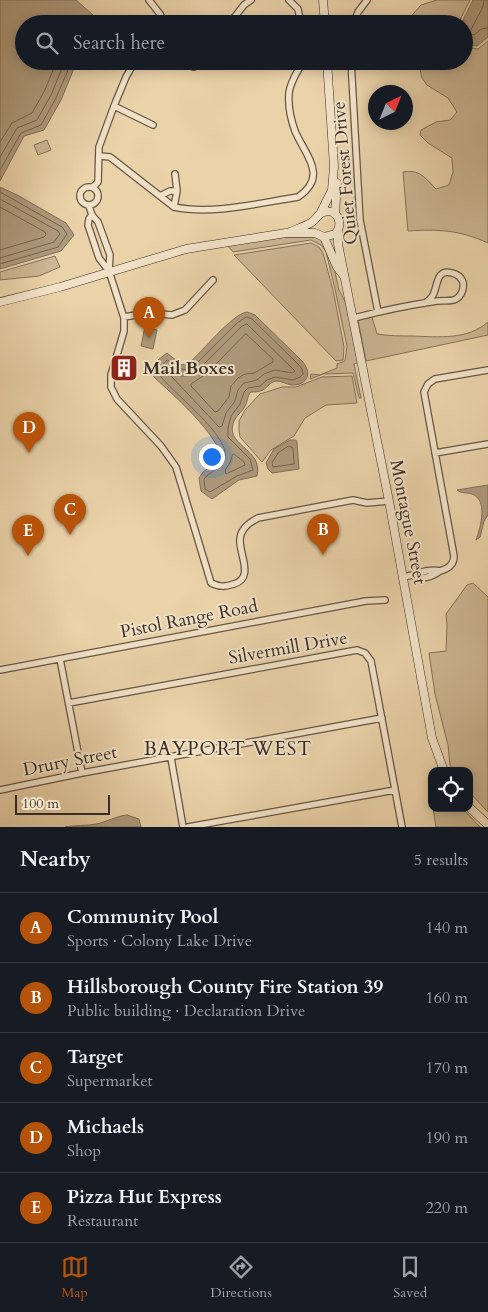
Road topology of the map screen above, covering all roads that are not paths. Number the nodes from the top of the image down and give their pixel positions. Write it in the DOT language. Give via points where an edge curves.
graph roads {
  1 [pos="149,0"];
  2 [pos="250,0"];
  3 [pos="289,0"];
  4 [pos="323,0"];
  5 [pos="367,0"];
  6 [pos="160,15"];
  7 [pos="236,15"];
  8 [pos="299,15"];
  9 [pos="324,15"];
  10 [pos="357,15"];
  11 [pos="130,70"];
  12 [pos="299,70"];
  13 [pos="328,70"];
  14 [pos="352,70"];
  15 [pos="114,106"];
  16 [pos="154,125"];
  17 [pos="100,156"];
  18 [pos="334,166"];
  19 [pos="174,174"];
  20 [pos="93,187"];
  21 [pos="177,191"];
  22 [pos="160,196"];
  23 [pos="90,206"];
  24 [pos="174,207"];
  25 [pos="321,212"];
  26 [pos="335,214"];
  27 [pos="92,215"];
  28 [pos="338,232"];
  29 [pos="286,233"];
  30 [pos="324,237"];
  31 [pos="109,271"];
  32 [pos="345,278"];
  33 [pos="213,280"];
  34 [pos="0,302"];
  35 [pos="425,303"];
  36 [pos="378,312"];
  37 [pos="124,317"];
  38 [pos="354,318"];
  39 [pos="488,370"];
  40 [pos="488,444"];
  41 [pos="435,453"];
  42 [pos="389,501"];
  43 [pos="403,577"];
  44 [pos="385,600"];
  45 [pos="60,659"];
  46 [pos="0,670"];
  47 [pos="69,703"];
  48 [pos="382,718"];
  49 [pos="171,758"];
  50 [pos="443,767"];
  51 [pos="82,773"];
  52 [pos="0,790"];
  53 [pos="395,790"];
  54 [pos="473,811"];
  55 [pos="488,825"];
  56 [pos="183,827"];
  57 [pos="188,827"];
  58 [pos="402,827"];
  1 -- 6 [label="street"];
  2 -- 7 [label="street"];
  3 -- 8 [label="street"];
  4 -- 9 [label="street"];
  5 -- 10 [label="street"];
  11 -- 15 [label="street"];
  12 -- 24 [label="street" via="289,92 291,118 313,172 308,191 298,197 222,208 189,210"];
  13 -- 18 [label="street"];
  14 -- 36 [label="street, Quiet Forest Drive" via="360,220"];
  15 -- 16 [label="street"];
  15 -- 17 [label="street" via="99,148"];
  17 -- 20 [label="street" via="98,182"];
  17 -- 22 [label="street" via="110,157"];
  18 -- 25 [label="street" via="332,190"];
  18 -- 26 [label="street, Montague Street" via="338,180"];
  19 -- 21 [label="street"];
  20 -- 23 [label="street" via="98,194 97,202"];
  20 -- 23 [label="street" via="81,190 79,197 83,204"];
  21 -- 22 [label="street"];
  21 -- 24 [label="street"];
  22 -- 24 [label="street"];
  23 -- 27 [label="street"];
  25 -- 26 [label="street"];
  25 -- 29 [label="street" via="310,223"];
  26 -- 28 [label="street, Montague Street" via="340,224"];
  27 -- 31 [label="street" via="98,222 110,255"];
  27 -- 31 [label="street" via="88,225 99,258"];
  28 -- 30 [label="street"];
  28 -- 32 [label="street, Montague Street"];
  29 -- 30 [label="street" via="315,233"];
  29 -- 31 [label="street" via="186,249"];
  30 -- 32 [label="street, Montague Street"];
  31 -- 34 [label="street"];
  31 -- 37 [label="street"];
  32 -- 38 [label="street, Montague Street"];
  33 -- 37 [label="street" via="185,310 172,315 148,313"];
  35 -- 35 [label="street" via="455,300 464,287 462,279 456,274 442,273 437,278 432,298"];
  35 -- 36 [label="street"];
  36 -- 38 [label="street"];
  37 -- 42 [label="street" via="124,331 111,375 111,387 117,399 176,467 211,583 221,587 240,582 243,578 245,567 239,541 248,524 258,518 353,500 367,503"];
  38 -- 42 [label="street, Montague Street"];
  39 -- 41 [label="street" via="435,379 425,388"];
  40 -- 41 [label="street"];
  41 -- 43 [label="street" via="454,560 449,568 433,576"];
  42 -- 43 [label="street, Montague Street"];
  43 -- 50 [label="street, Montague Street" via="432,738"];
  44 -- 45 [label="street, Pistol Range Road"];
  45 -- 46 [label="street, Pistol Range Road"];
  45 -- 47 [label="street"];
  47 -- 48 [label="street, Silvermill Drive" via="356,650 365,653 371,661"];
  47 -- 51 [label="street"];
  48 -- 49 [label="street, Drury Street"];
  48 -- 53 [label="street, Silvermill Drive"];
  49 -- 51 [label="street, Drury Street"];
  49 -- 56 [label="street"];
  51 -- 52 [label="street, Drury Street"];
  53 -- 57 [label="street"];
  53 -- 58 [label="street, Silvermill Drive"];
  54 -- 55 [label="street"];
}
